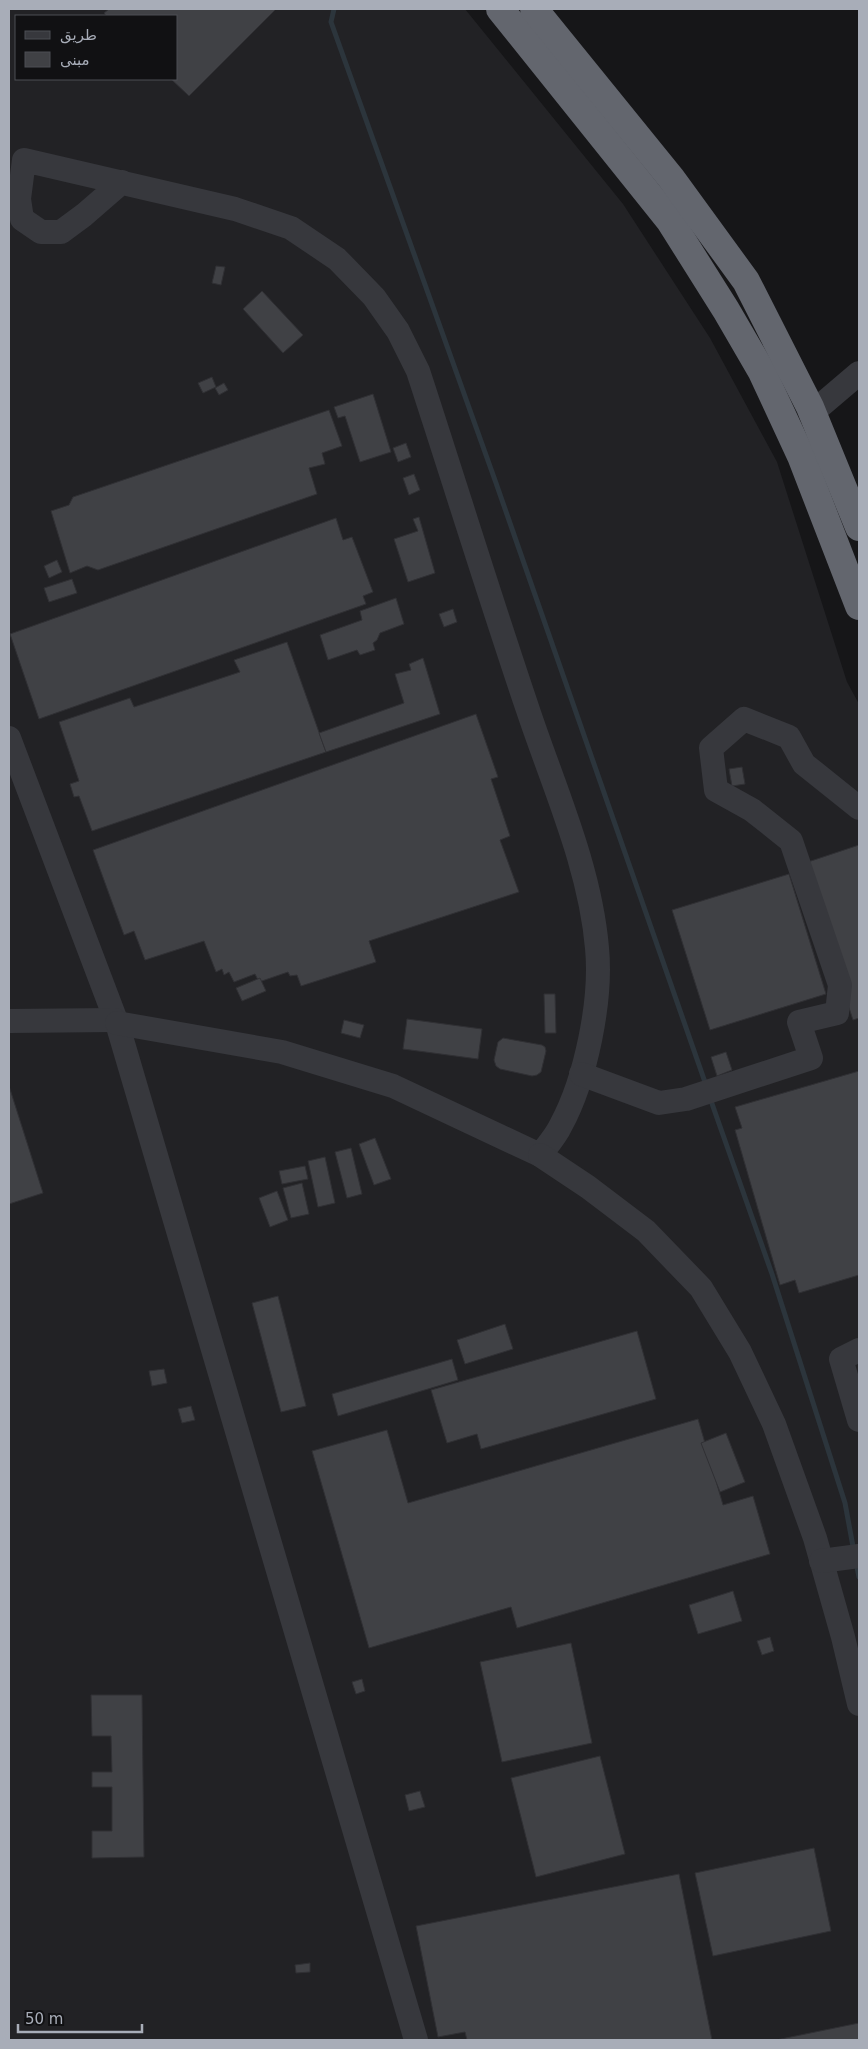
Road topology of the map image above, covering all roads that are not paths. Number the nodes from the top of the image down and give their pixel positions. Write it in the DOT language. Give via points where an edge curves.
graph roads {
  1 [pos="500,9"];
  2 [pos="534,9"];
  3 [pos="122,182"];
  4 [pos="859,373"];
  5 [pos="812,413"];
  6 [pos="859,527"];
  7 [pos="859,606"];
  8 [pos="9,738"];
  9 [pos="859,808"];
  10 [pos="9,1021"];
  11 [pos="116,1021"];
  12 [pos="581,1074"];
  13 [pos="540,1156"];
  14 [pos="859,1350"];
  15 [pos="859,1420"];
  16 [pos="859,1556"];
  17 [pos="821,1560"];
  18 [pos="859,1704"];
  19 [pos="416,2040"];
  1 -- 7 [label="highway" via="670,221 726,310 762,372 801,456"];
  2 -- 5 [label="highway" via="671,178 746,281"];
  3 -- 12 [label="street" via="235,208 290,228 336,259 374,297 398,330 418,371 570,829 590,900 597,950 597,992"];
  4 -- 5 [label="street"];
  5 -- 6 [label="highway"];
  8 -- 11 [label="street"];
  9 -- 12 [label="street" via="804,764 789,737 744,719 711,748 716,790 752,810 791,841 840,985 837,1012 799,1022 811,1058 686,1099 659,1103"];
  10 -- 11 [label="street"];
  11 -- 13 [label="street" via="282,1052 394,1086"];
  11 -- 19 [label="street"];
  12 -- 13 [label="street" via="561,1126"];
  13 -- 17 [label="street" via="646,1231 701,1288 740,1352 774,1424"];
  14 -- 15 [label="street" via="841,1359"];
  16 -- 17 [label="street"];
  17 -- 18 [label="street"];
}
